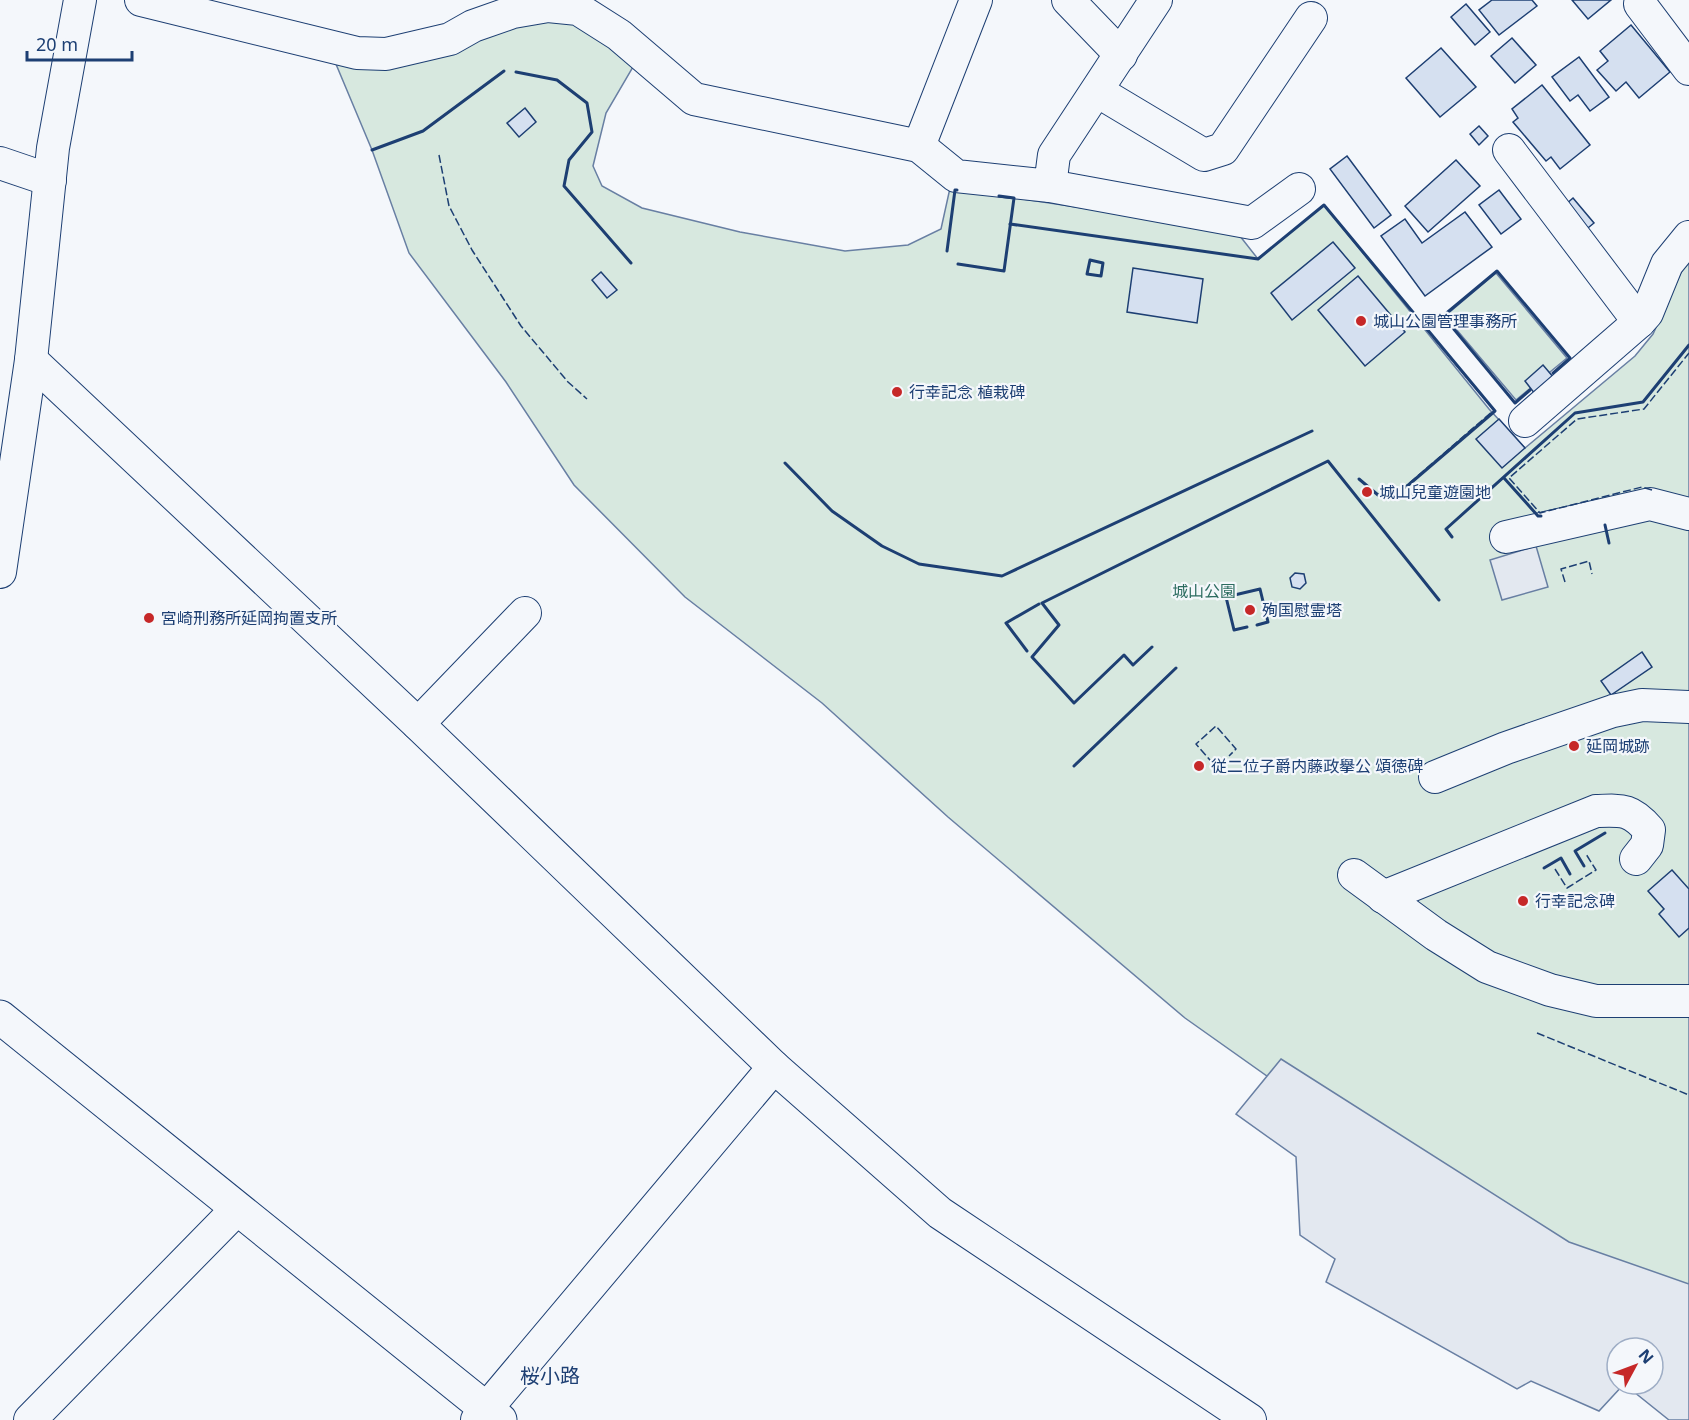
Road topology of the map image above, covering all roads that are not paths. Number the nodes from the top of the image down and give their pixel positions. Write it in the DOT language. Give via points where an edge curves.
graph roads {
  1 [pos="80,0"];
  2 [pos="141,0"];
  3 [pos="976,0"];
  4 [pos="1068,0"];
  5 [pos="1156,0"];
  6 [pos="1640,4"];
  7 [pos="1311,18"];
  8 [pos="1121,55"];
  9 [pos="1689,69"];
  10 [pos="1097,91"];
  11 [pos="919,146"];
  12 [pos="1509,150"];
  13 [pos="0,163"];
  14 [pos="50,180"];
  15 [pos="1050,186"];
  16 [pos="1299,189"];
  17 [pos="1689,237"];
  18 [pos="1639,322"];
  19 [pos="31,360"];
  20 [pos="1525,421"];
  21 [pos="1689,514"];
  22 [pos="1506,537"];
  23 [pos="0,572"];
  24 [pos="525,613"];
  25 [pos="1689,707"];
  26 [pos="418,724"];
  27 [pos="1435,777"];
  28 [pos="1636,859"];
  29 [pos="1354,875"];
  30 [pos="1383,897"];
  31 [pos="1689,1001"];
  32 [pos="0,1017"];
  33 [pos="774,1067"];
  34 [pos="237,1209"];
  35 [pos="488,1417"];
  36 [pos="30,1420"];
  37 [pos="1250,1420"];
  1 -- 14 [label="street"];
  2 -- 11 [label="street" via="357,52 386,54 450,39 513,12 548,6 578,9 619,35 694,99"];
  3 -- 11 [label="street"];
  4 -- 8 [label="street"];
  5 -- 8 [label="street"];
  6 -- 9 [label="street"];
  7 -- 10 [label="street" via="1223,149 1204,156"];
  8 -- 10 [label="street"];
  10 -- 15 [label="street" via="1054,155"];
  11 -- 15 [label="street" via="956,176"];
  12 -- 18 [label="street"];
  13 -- 14 [label="street"];
  14 -- 19 [label="street"];
  15 -- 16 [label="street" via="1252,223"];
  17 -- 18 [label="street" via="1667,264 1647,313"];
  18 -- 20 [label="street"];
  19 -- 23 [label="street"];
  19 -- 26 [label="street"];
  21 -- 22 [label="street" via="1650,504"];
  24 -- 26 [label="street"];
  25 -- 27 [label="street" via="1642,705 1613,711"];
  26 -- 33 [label="street"];
  28 -- 30 [label="street" via="1647,844 1649,830 1636,815 1596,811"];
  29 -- 30 [label="street"];
  30 -- 31 [label="street" via="1487,967 1550,990 1596,1001"];
  32 -- 34 [label="street"];
  33 -- 35 [label="street"];
  33 -- 37 [label="street" via="940,1213"];
  34 -- 35 [label="street"];
  34 -- 36 [label="street"];
}
